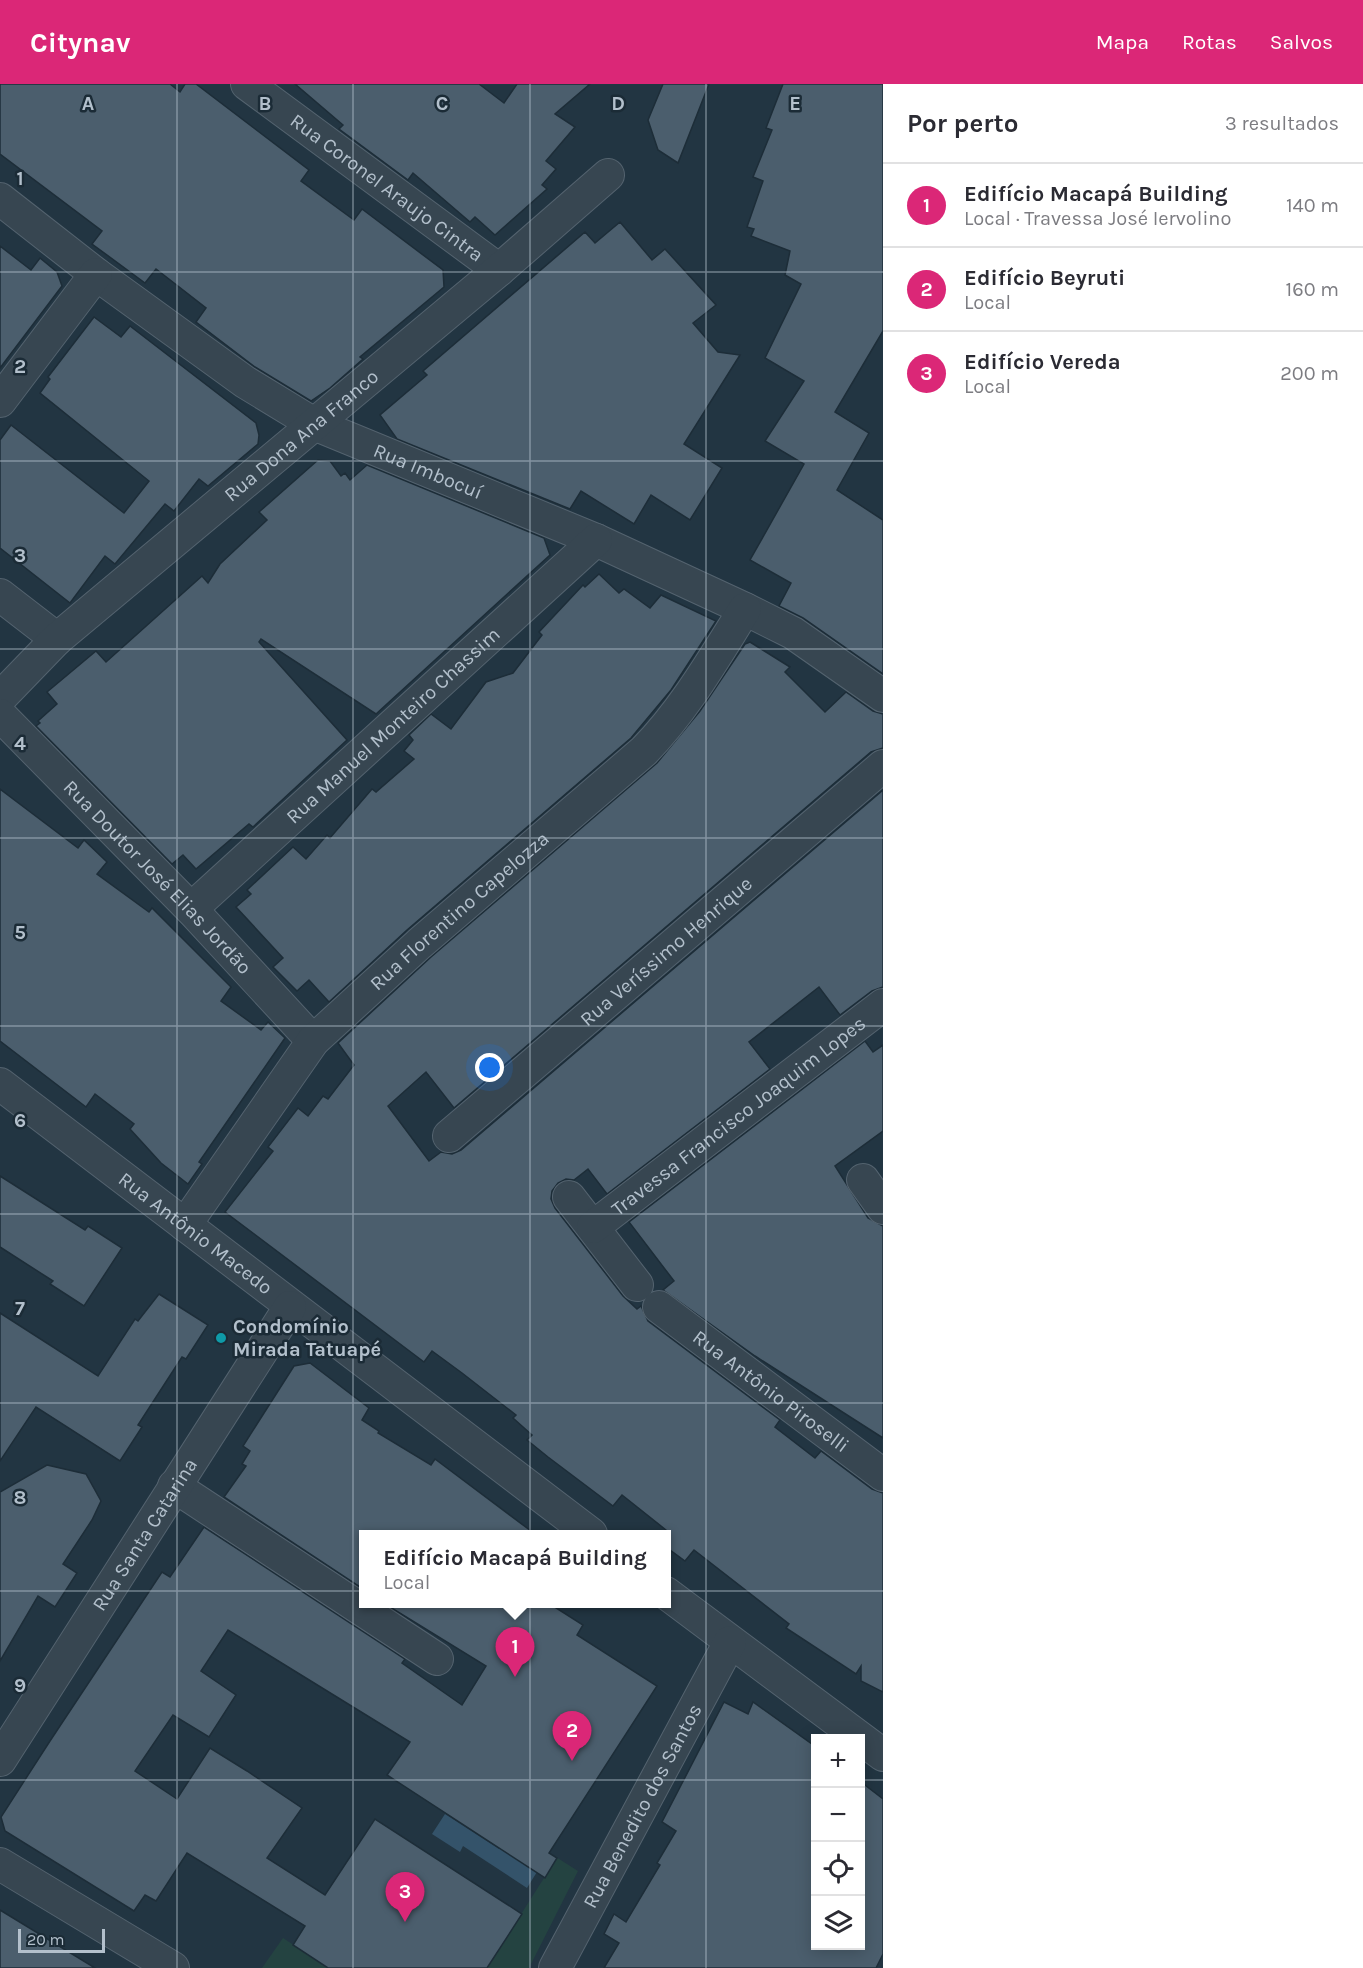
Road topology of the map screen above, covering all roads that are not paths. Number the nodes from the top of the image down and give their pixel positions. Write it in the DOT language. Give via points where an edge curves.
graph roads {
  1 [pos="247,84"];
  2 [pos="608,174"];
  3 [pos="0,199"];
  4 [pos="499,270"];
  5 [pos="96,274"];
  6 [pos="0,401"];
  7 [pos="314,424"];
  8 [pos="596,540"];
  9 [pos="0,595"];
  10 [pos="745,609"];
  11 [pos="57,639"];
  12 [pos="883,696"];
  13 [pos="0,698"];
  14 [pos="0,715"];
  15 [pos="883,766"];
  16 [pos="190,909"];
  17 [pos="883,1005"];
  18 [pos="314,1041"];
  19 [pos="0,1084"];
  20 [pos="449,1136"];
  21 [pos="863,1180"];
  22 [pos="569,1197"];
  23 [pos="883,1208"];
  24 [pos="185,1225"];
  25 [pos="593,1227"];
  26 [pos="636,1285"];
  27 [pos="290,1306"];
  28 [pos="659,1307"];
  29 [pos="883,1475"];
  30 [pos="174,1486"];
  31 [pos="586,1530"];
  32 [pos="671,1597"];
  33 [pos="359,1608"];
  34 [pos="359,1608"];
  35 [pos="730,1642"];
  36 [pos="437,1659"];
  37 [pos="883,1755"];
  38 [pos="0,1760"];
  39 [pos="0,1864"];
  40 [pos="173,1968"];
  41 [pos="555,1968"];
  1 -- 4 [label="street, Rua Coronel Araujo Cintra"];
  2 -- 4 [label="street, Rua Dona Ana Franco"];
  3 -- 5 [label="street, Rua Imbocuí"];
  4 -- 7 [label="street, Rua Dona Ana Franco"];
  5 -- 6 [label="street"];
  5 -- 7 [label="street, Rua Imbocuí" via="245,382"];
  7 -- 8 [label="street, Rua Imbocuí"];
  7 -- 11 [label="street, Rua Dona Ana Franco"];
  8 -- 10 [label="street, Rua Imbocuí"];
  8 -- 16 [label="street, Rua Manuel Monteiro Chassim"];
  9 -- 11 [label="street"];
  10 -- 12 [label="street, Rua Imbocuí" via="793,633"];
  10 -- 18 [label="street, Rua Florentino Capelozza" via="666,729"];
  11 -- 13 [label="street, Rua Dona Ana Franco"];
  14 -- 16 [label="street, Rua Doutor José Elias Jordão"];
  15 -- 20 [label="street, Rua Veríssimo Henrique"];
  16 -- 18 [label="street, Rua Doutor José Elias Jordão"];
  17 -- 25 [label="street, Travessa Francisco Joaquim Lopes"];
  18 -- 24 [label="street, Rua Florentino Capelozza"];
  19 -- 24 [label="street, Rua Antônio Macedo"];
  21 -- 23 [label="street"];
  22 -- 25 [label="street, Travessa Francisco Joaquim Lopes"];
  24 -- 27 [label="street, Rua Antônio Macedo"];
  25 -- 26 [label="street, Travessa Francisco Joaquim Lopes"];
  27 -- 30 [label="street, Rua Santa Catarina"];
  27 -- 31 [label="street, Rua Antônio Macedo"];
  28 -- 29 [label="street, Rua Antônio Piroselli"];
  30 -- 33 [label="street"];
  30 -- 38 [label="street, Rua Santa Catarina"];
  32 -- 35 [label="street"];
  34 -- 36 [label="street"];
  35 -- 37 [label="street"];
  35 -- 41 [label="street, Rua Benedito dos Santos"];
  39 -- 40 [label="street"];
}
